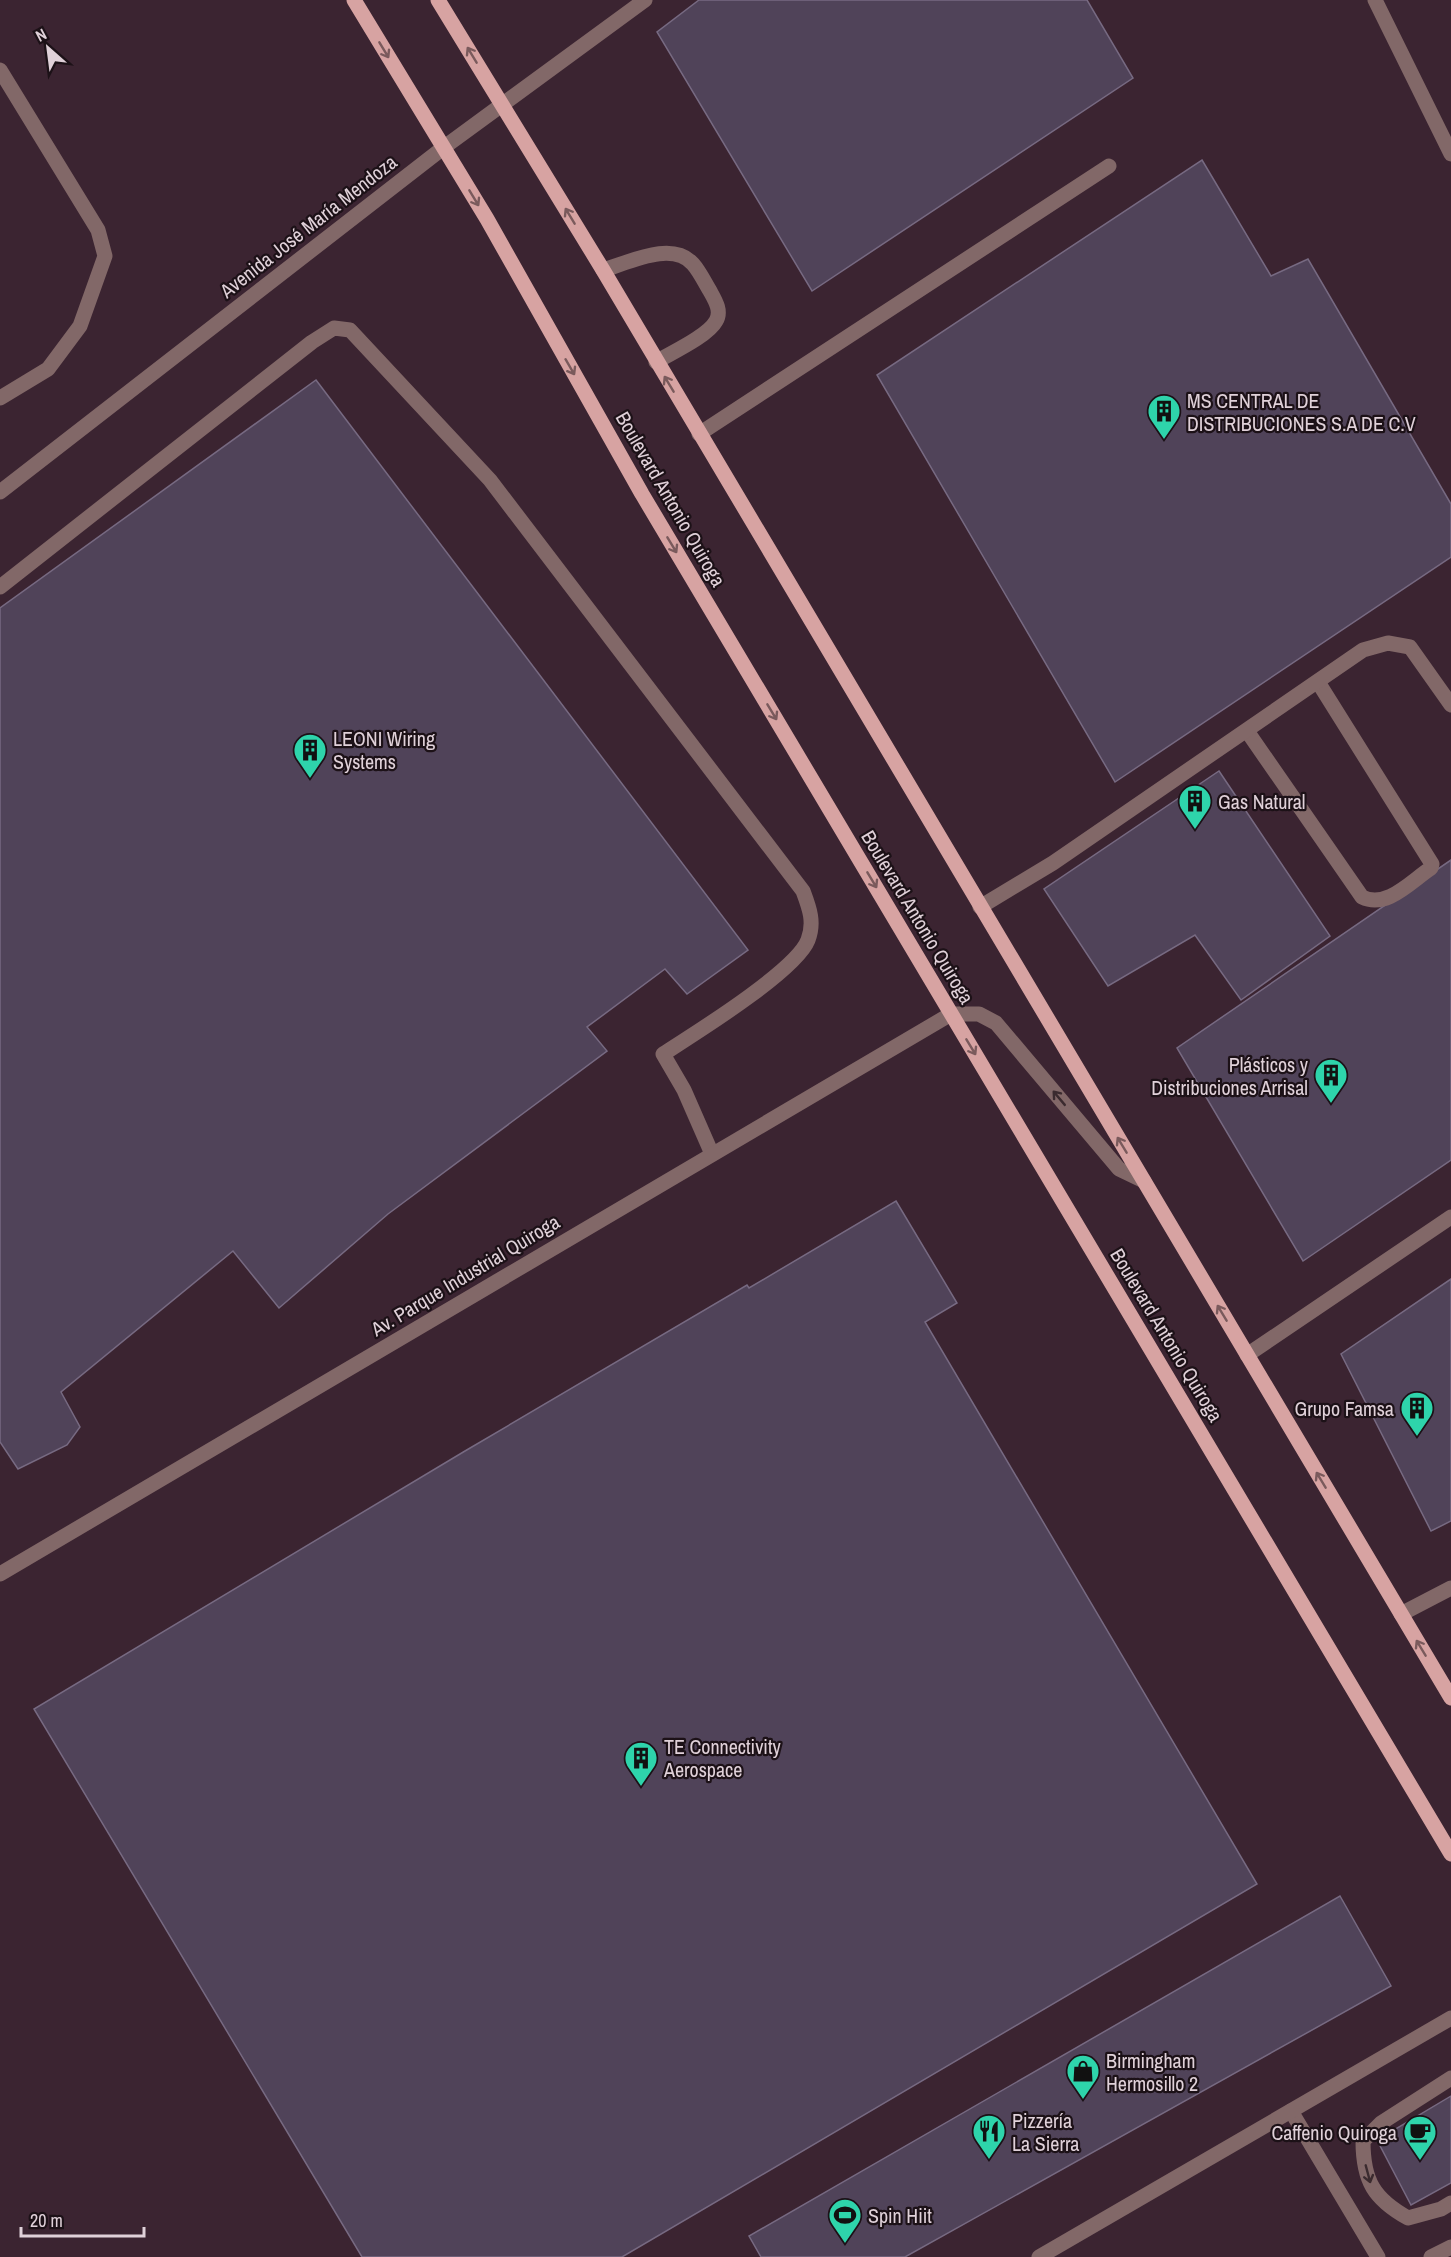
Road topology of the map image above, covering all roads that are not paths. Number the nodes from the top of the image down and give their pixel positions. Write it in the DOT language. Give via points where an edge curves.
graph roads {
  1 [pos="354,0"];
  2 [pos="438,0"];
  3 [pos="645,0"];
  4 [pos="1375,0"];
  5 [pos="0,70"];
  6 [pos="502,106"];
  7 [pos="443,148"];
  8 [pos="1451,154"];
  9 [pos="1109,166"];
  10 [pos="603,270"];
  11 [pos="656,362"];
  12 [pos="0,398"];
  13 [pos="699,434"];
  14 [pos="0,492"];
  15 [pos="0,587"];
  16 [pos="1318,682"];
  17 [pos="1451,705"];
  18 [pos="1247,731"];
  19 [pos="980,907"];
  20 [pos="951,1014"];
  21 [pos="712,1154"];
  22 [pos="1144,1181"];
  23 [pos="1451,1217"];
  24 [pos="1247,1355"];
  25 [pos="0,1574"];
  26 [pos="1451,1588"];
  27 [pos="1401,1614"];
  28 [pos="1451,1698"];
  29 [pos="1451,1854"];
  30 [pos="1451,2018"];
  31 [pos="1451,2078"];
  32 [pos="1290,2110"];
  33 [pos="1451,2203"];
  34 [pos="1451,2247"];
  35 [pos="1039,2257"];
  36 [pos="1378,2257"];
  37 [pos="1431,2257"];
  1 -- 7 [label="main road, Boulevard Antonio Quiroga, one-way"];
  6 -- 2 [label="main road, one-way"];
  3 -- 6 [label="street, Avenida José María Mendoza"];
  4 -- 8 [label="street"];
  5 -- 12 [label="street" via="98,230 105,256 80,326 48,369"];
  6 -- 7 [label="street, Avenida José María Mendoza"];
  10 -- 6 [label="main road, one-way"];
  7 -- 14 [label="street, Avenida José María Mendoza"];
  7 -- 20 [label="main road, Boulevard Antonio Quiroga, one-way" via="642,494"];
  9 -- 13 [label="street"];
  10 -- 11 [label="main road"];
  10 -- 11 [label="street" via="662,253 680,254 693,264 717,302 716,322"];
  13 -- 11 [label="main road, one-way"];
  13 -- 19 [label="main road"];
  15 -- 21 [label="street" via="312,342 334,328 350,330 490,480 803,891 812,915 808,940 794,960 663,1054 684,1090"];
  16 -- 17 [label="street" via="1363,650 1388,642 1410,647"];
  16 -- 18 [label="street"];
  16 -- 18 [label="street" via="1432,864 1385,900 1373,902 1362,897"];
  18 -- 19 [label="street" via="1053,863"];
  22 -- 19 [label="main road, one-way"];
  20 -- 21 [label="street, Av. Parque Industrial Quiroga"];
  22 -- 20 [label="street, one-way" via="1119,1169 996,1023 979,1014"];
  20 -- 29 [label="main road, Boulevard Antonio Quiroga, one-way"];
  21 -- 25 [label="street, Av. Parque Industrial Quiroga"];
  24 -- 22 [label="main road, one-way"];
  23 -- 24 [label="street"];
  27 -- 24 [label="main road, one-way"];
  26 -- 27 [label="street"];
  28 -- 27 [label="main road, one-way"];
  30 -- 32 [label="street"];
  31 -- 33 [label="street, one-way" via="1381,2123 1363,2141 1369,2182 1384,2205 1408,2218"];
  32 -- 35 [label="street"];
  32 -- 36 [label="street"];
  34 -- 37 [label="street"];
}
